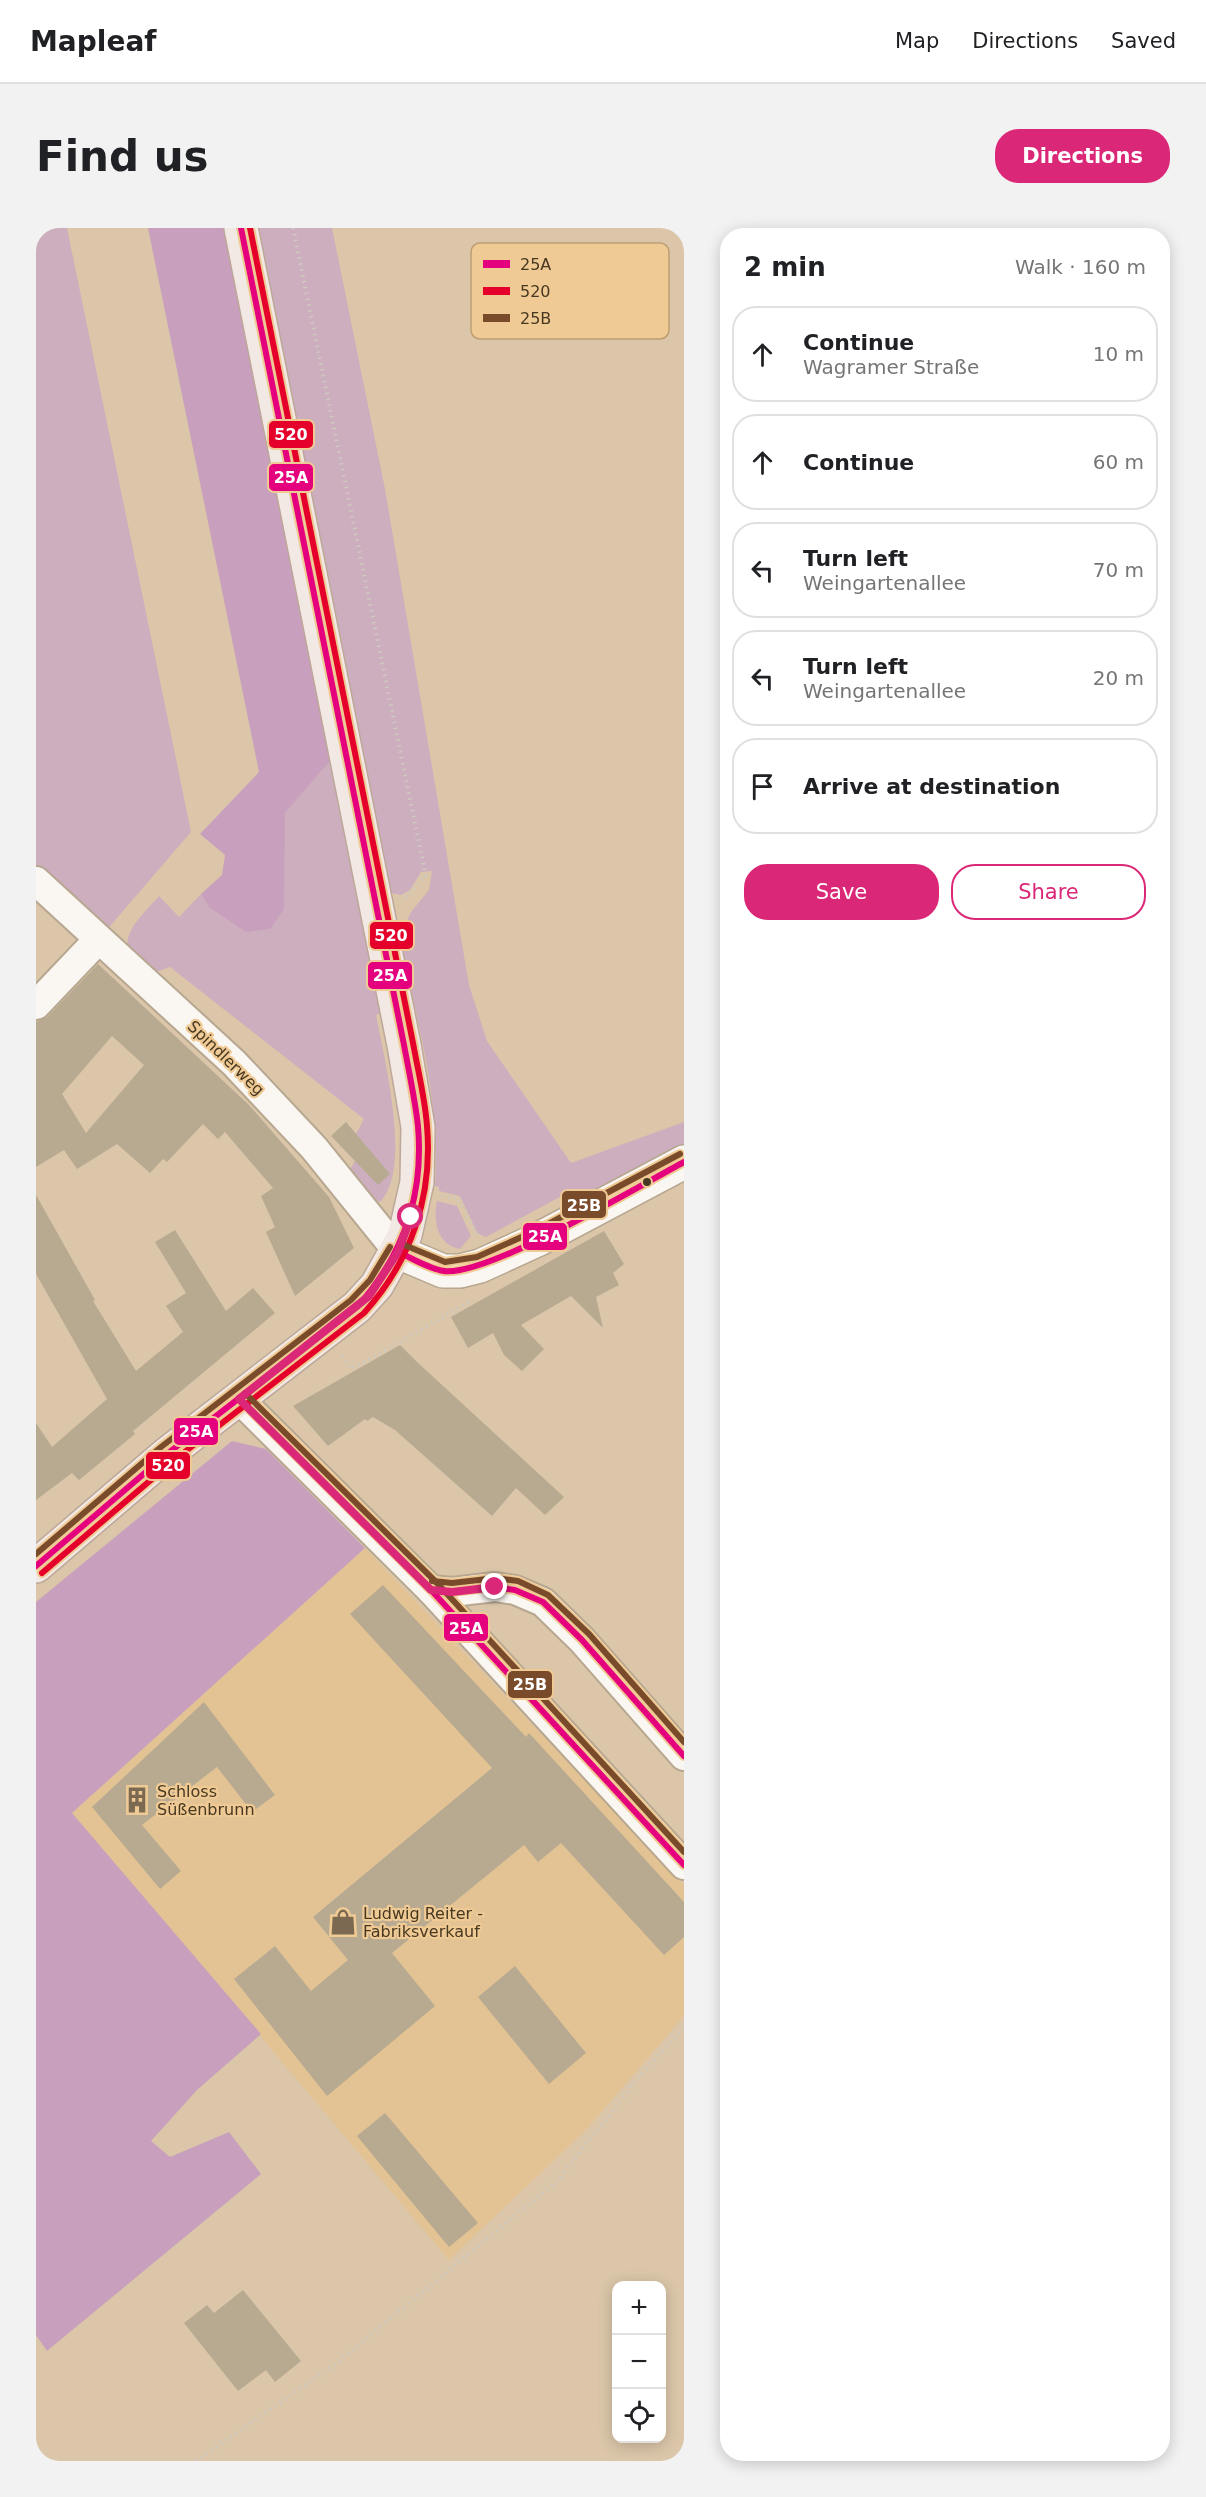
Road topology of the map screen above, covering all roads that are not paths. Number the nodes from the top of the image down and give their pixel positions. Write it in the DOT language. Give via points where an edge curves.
graph roads {
  1 [pos="241,228"];
  2 [pos="36,881"];
  3 [pos="98,940"];
  4 [pos="36,1005"];
  5 [pos="684,1162"];
  6 [pos="398,1252"];
  7 [pos="239,1399"];
  8 [pos="36,1566"];
  9 [pos="431,1590"];
  10 [pos="684,1756"];
  11 [pos="684,1865"];
  1 -- 6 [label="main road" via="415,1106 419,1146 414,1202"];
  2 -- 3 [label="street, Spindlerweg"];
  3 -- 4 [label="street"];
  3 -- 6 [label="street, Spindlerweg" via="234,1063 314,1148"];
  5 -- 6 [label="street" via="480,1266 443,1271"];
  6 -- 7 [label="main road" via="369,1296"];
  7 -- 8 [label="main road" via="151,1467"];
  7 -- 9 [label="street"];
  9 -- 10 [label="street" via="495,1587 515,1590 543,1602 582,1640"];
  9 -- 11 [label="street"];
}
